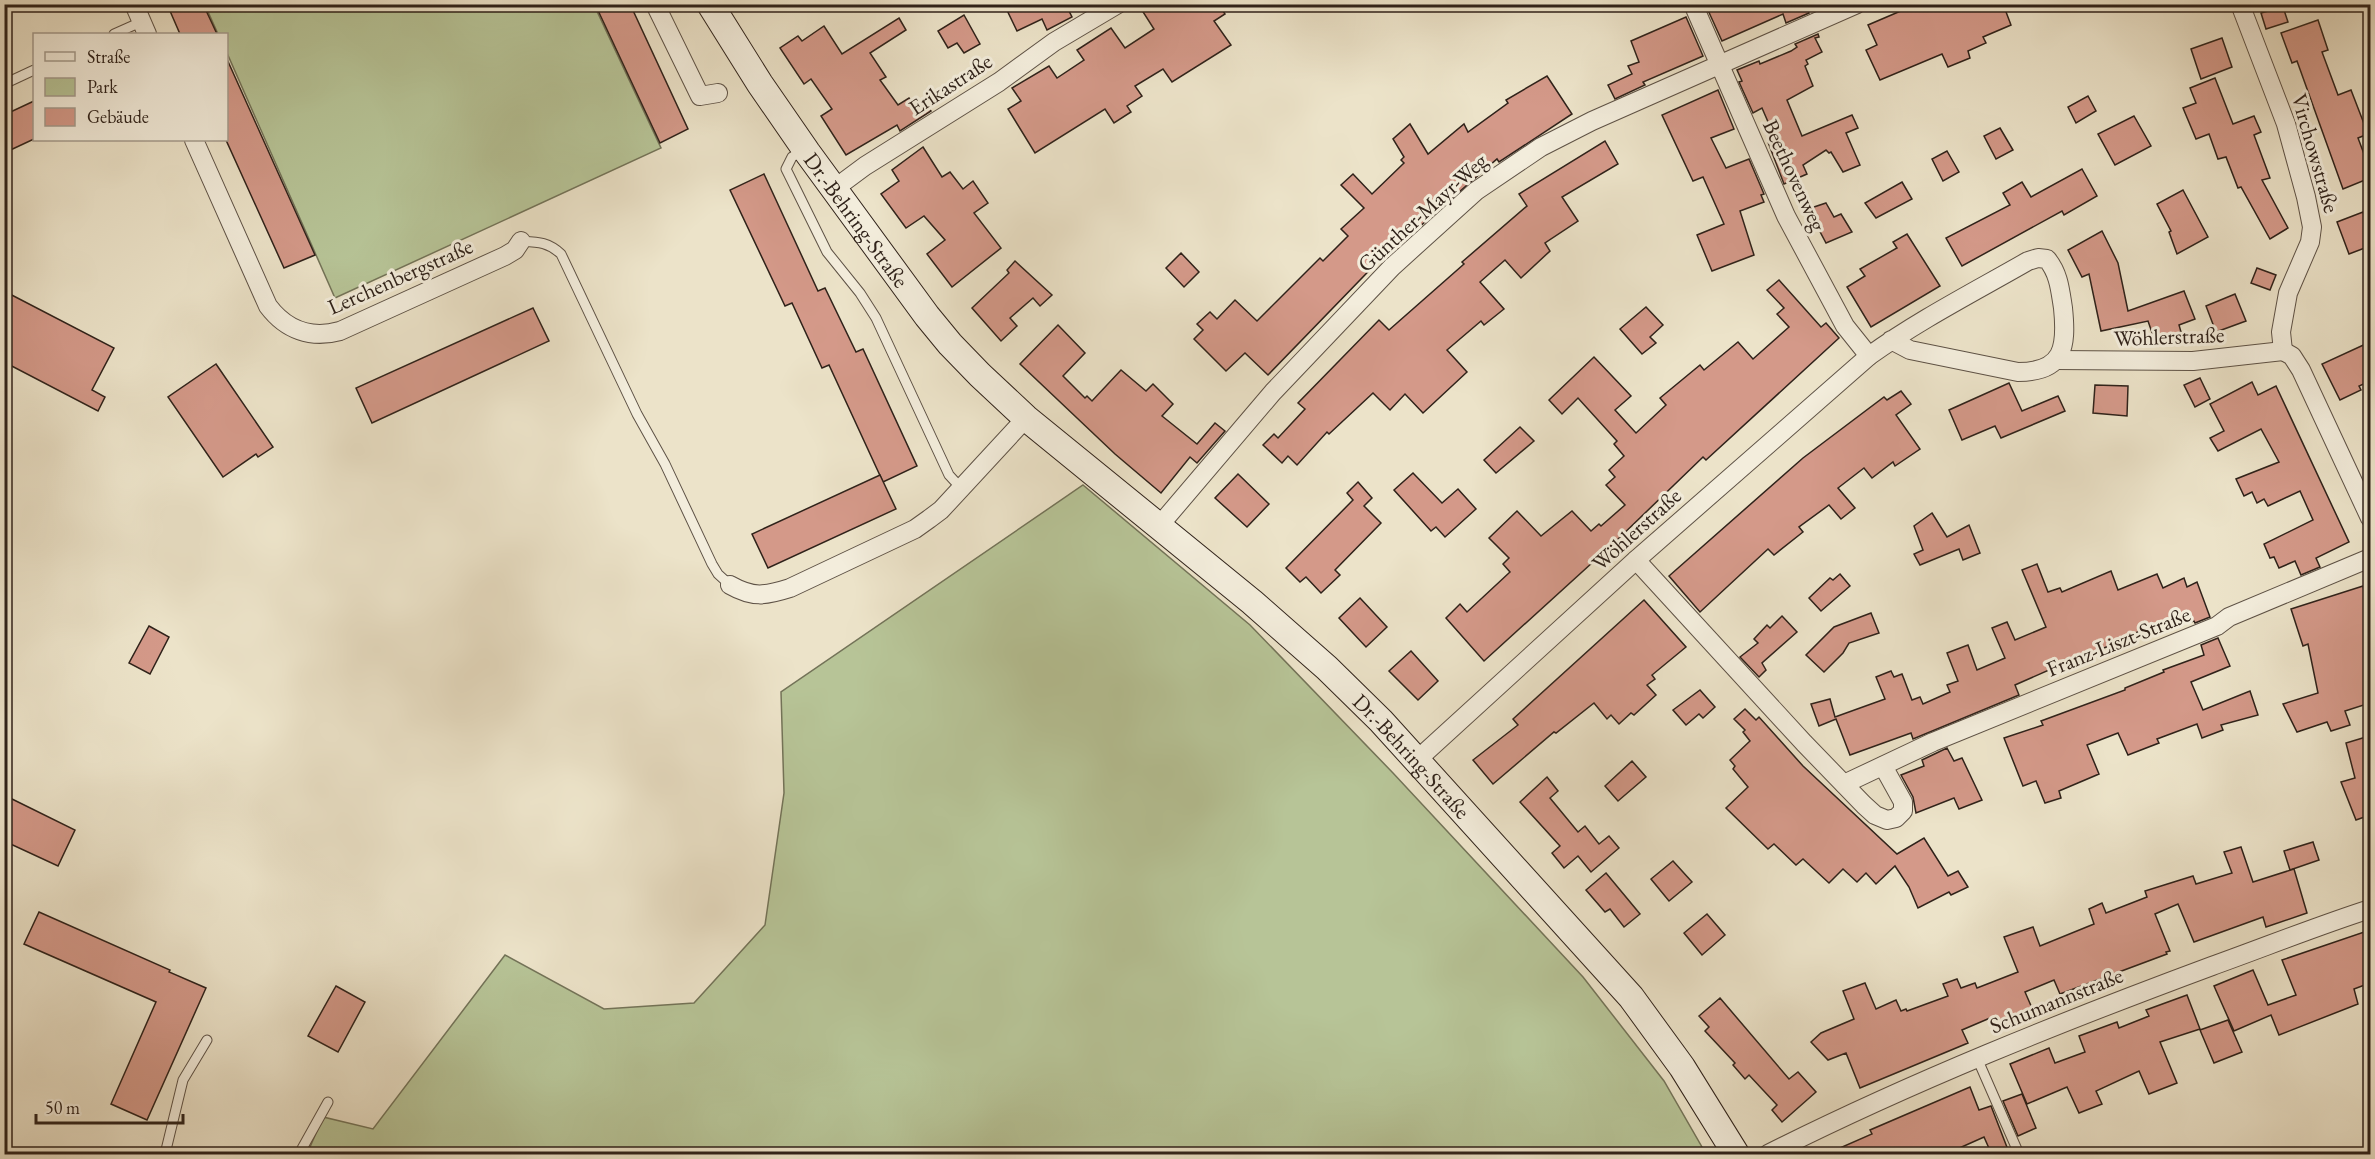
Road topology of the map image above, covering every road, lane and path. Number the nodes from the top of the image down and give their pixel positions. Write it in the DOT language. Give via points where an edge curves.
graph roads {
  1 [pos="134,4"];
  2 [pos="655,4"];
  3 [pos="710,4"];
  4 [pos="1118,4"];
  5 [pos="1694,4"];
  6 [pos="1857,4"];
  7 [pos="2240,4"];
  8 [pos="1089,12"];
  9 [pos="144,28"];
  10 [pos="119,33"];
  11 [pos="1719,63"];
  12 [pos="33,70"];
  13 [pos="4,84"];
  14 [pos="718,93"];
  15 [pos="194,141"];
  16 [pos="805,148"];
  17 [pos="834,189"];
  18 [pos="521,242"];
  19 [pos="1891,340"];
  20 [pos="2283,351"];
  21 [pos="1869,356"];
  22 [pos="2056,360"];
  23 [pos="1026,418"];
  24 [pos="961,488"];
  25 [pos="2370,518"];
  26 [pos="1159,526"];
  27 [pos="2370,558"];
  28 [pos="1636,560"];
  29 [pos="730,585"];
  30 [pos="1417,760"];
  31 [pos="1883,766"];
  32 [pos="1844,784"];
  33 [pos="2370,909"];
  34 [pos="207,1040"];
  35 [pos="1977,1058"];
  36 [pos="328,1102"];
  37 [pos="165,1155"];
  38 [pos="299,1155"];
  39 [pos="1736,1155"];
  40 [pos="1768,1155"];
  41 [pos="2019,1155"];
  1 -- 9 [label="street"];
  2 -- 14 [label="street" via="700,96"];
  3 -- 16 [label="street, Dr.-Behring-Straße"];
  4 -- 8 [label="street, Erikastraße"];
  5 -- 11 [label="street, Beethovenweg"];
  6 -- 11 [label="street, Günther-Mayr-Weg"];
  7 -- 20 [label="street, Virchowstraße" via="2286,124 2312,227 2310,242 2285,303"];
  8 -- 17 [label="street, Erikastraße" via="999,82"];
  9 -- 10 [label="lane"];
  11 -- 21 [label="street, Beethovenweg" via="1794,233 1845,326"];
  11 -- 26 [label="street, Günther-Mayr-Weg" via="1541,147 1476,190 1392,267 1273,392"];
  12 -- 13 [label="lane"];
  15 -- 18 [label="street, Lerchenbergstraße" via="268,306 275,316 296,330 318,334 340,331 505,256"];
  16 -- 17 [label="street, Dr.-Behring-Straße"];
  16 -- 24 [label="lane" via="792,157 786,169 827,252 876,318 949,475"];
  17 -- 23 [label="street, Dr.-Behring-Straße" via="950,344"];
  18 -- 29 [label="lane" via="541,242 561,254 712,564"];
  19 -- 21 [label="street, Wöhlerstraße"];
  19 -- 22 [label="street, Wöhlerstraße" via="1910,350 2018,372 2046,368"];
  19 -- 22 [label="street, Wöhlerstraße" via="2028,261 2047,259 2060,282 2065,338"];
  20 -- 22 [label="street, Wöhlerstraße" via="2184,362"];
  20 -- 25 [label="street" via="2292,356 2301,370"];
  21 -- 28 [label="street, Wöhlerstraße"];
  23 -- 24 [label="street"];
  23 -- 26 [label="street, Dr.-Behring-Straße"];
  24 -- 29 [label="street" via="941,510 915,528 790,588 757,595"];
  26 -- 30 [label="street, Dr.-Behring-Straße" via="1292,636"];
  27 -- 31 [label="street, Franz-Liszt-Straße"];
  28 -- 30 [label="street, Wöhlerstraße"];
  28 -- 32 [label="street"];
  30 -- 39 [label="street, Dr.-Behring-Straße" via="1631,997 1682,1067"];
  31 -- 32 [label="street, Franz-Liszt-Straße"];
  31 -- 32 [label="street" via="1903,802 1903,812 1896,818 1887,820 1875,815"];
  33 -- 35 [label="street, Schumannstraße" via="2116,1001"];
  34 -- 37 [label="lane" via="183,1080"];
  35 -- 40 [label="street, Schumannstraße"];
  35 -- 41 [label="lane"];
  36 -- 38 [label="lane"];
}
